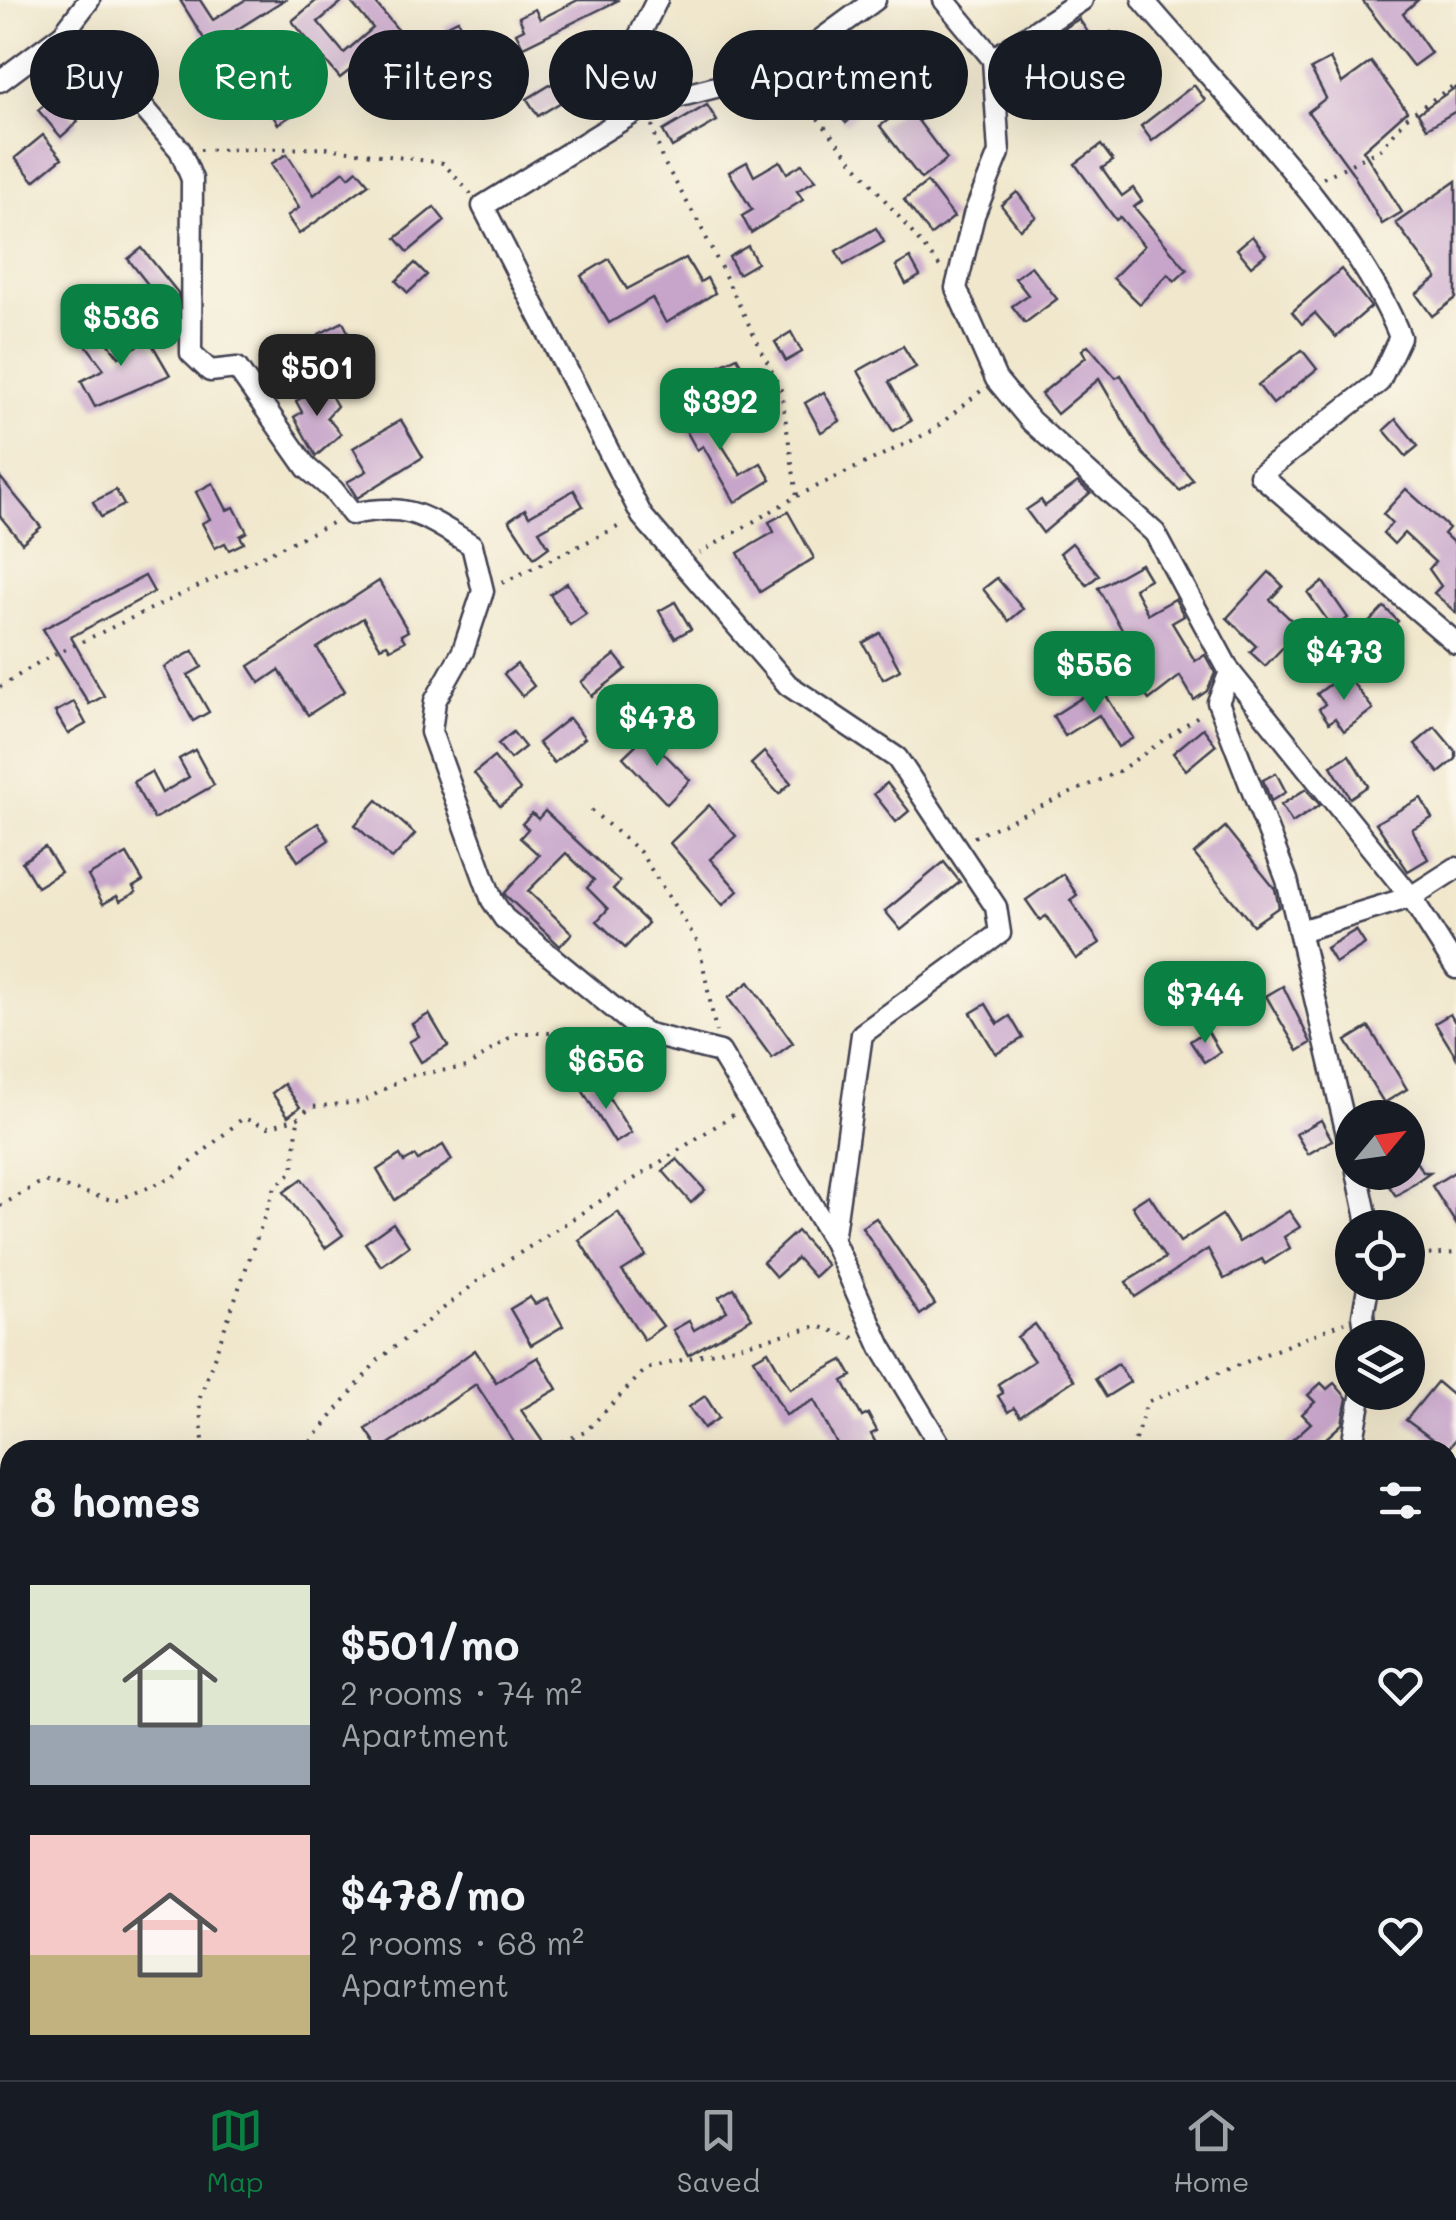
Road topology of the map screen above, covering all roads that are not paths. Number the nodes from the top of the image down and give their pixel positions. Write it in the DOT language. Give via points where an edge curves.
graph roads {
  1 [pos="89,0"];
  2 [pos="657,0"];
  3 [pos="875,0"];
  4 [pos="944,0"];
  5 [pos="1082,0"];
  6 [pos="1143,0"];
  7 [pos="66,30"];
  8 [pos="643,30"];
  9 [pos="1037,30"];
  10 [pos="988,53"];
  11 [pos="30,59"];
  12 [pos="0,81"];
  13 [pos="693,93"];
  14 [pos="154,120"];
  15 [pos="622,120"];
  16 [pos="997,120"];
  17 [pos="1456,642"];
  18 [pos="1230,672"];
  19 [pos="1456,868"];
  20 [pos="1410,897"];
  21 [pos="1300,932"];
  22 [pos="1456,968"];
  23 [pos="1339,1100"];
  24 [pos="833,1240"];
  25 [pos="1359,1410"];
  26 [pos="937,1440"];
  27 [pos="1353,1440"];
  1 -- 7 [label="street"];
  2 -- 8 [label="street"];
  3 -- 13 [label="street" via="778,71"];
  4 -- 10 [label="street"];
  5 -- 9 [label="street"];
  6 -- 17 [label="street" via="1304,188 1385,298 1400,338 1379,382 1260,476"];
  11 -- 12 [label="street"];
  14 -- 24 [label="street" via="180,150 192,180 192,353 210,372 237,368 307,468 352,514 389,506 414,510 472,546 483,592 464,652 434,700 430,732 504,918 644,1034 720,1052"];
  15 -- 24 [label="street" via="483,206 642,516 788,685 897,758 996,907 1000,933 862,1034"];
  16 -- 18 [label="street" via="999,153 974,215 956,288 996,379 1031,421 1155,533"];
  18 -- 20 [label="street"];
  18 -- 21 [label="street" via="1218,702 1287,880"];
  19 -- 20 [label="street"];
  20 -- 21 [label="street"];
  20 -- 22 [label="street"];
  21 -- 23 [label="street"];
  24 -- 26 [label="street" via="881,1347"];
  25 -- 27 [label="street"];
}
